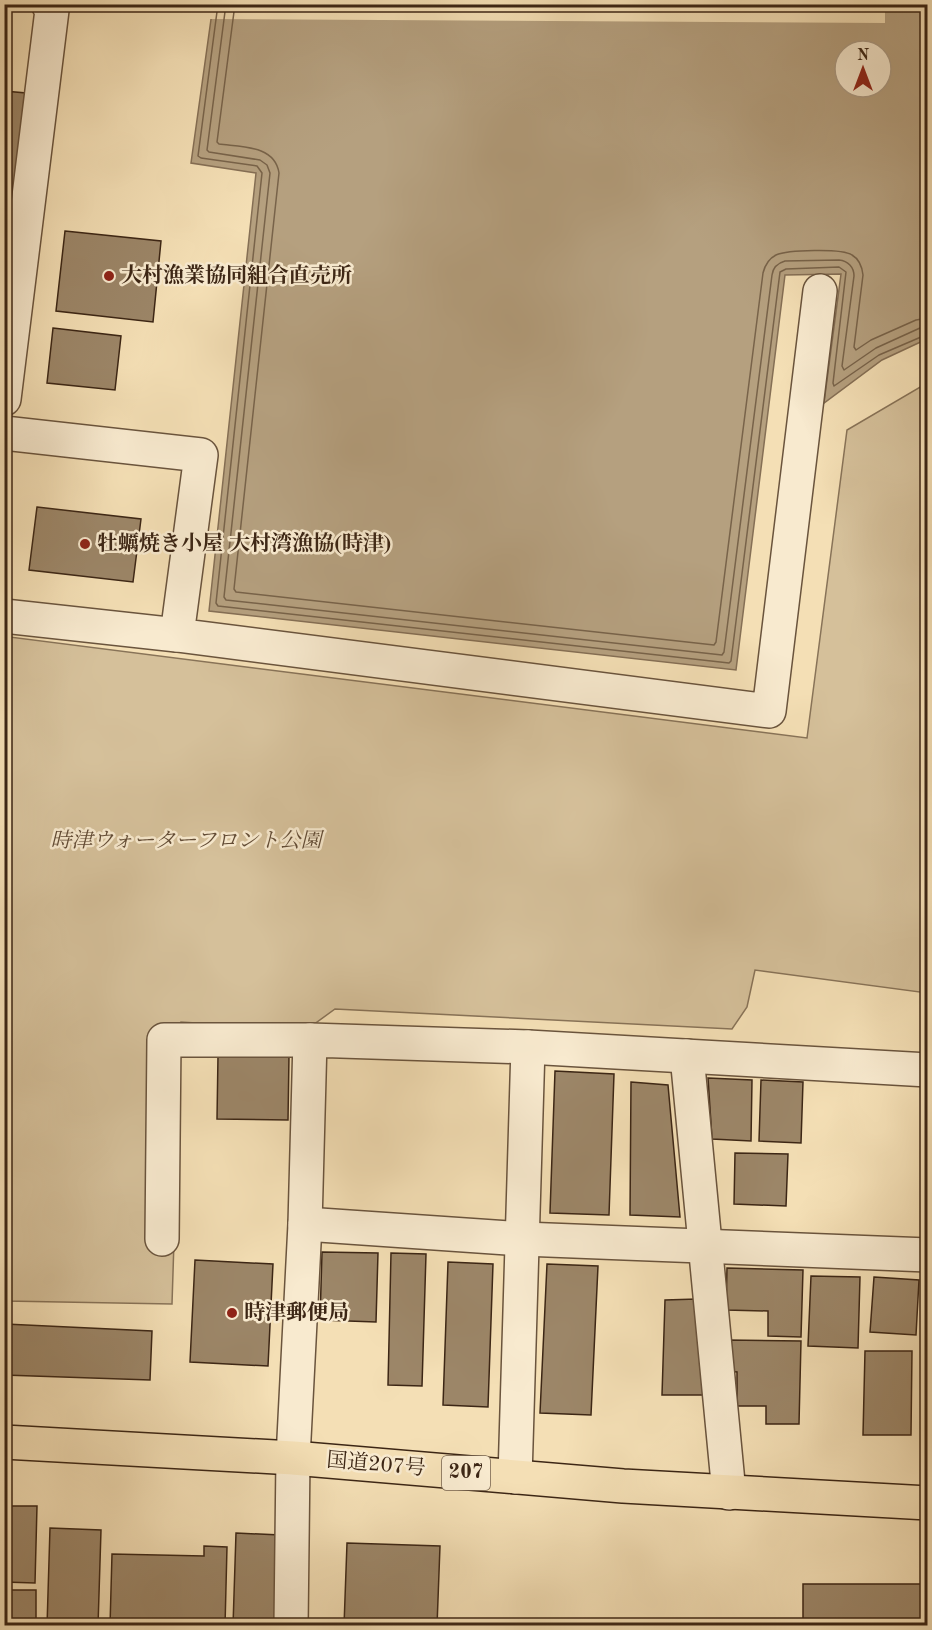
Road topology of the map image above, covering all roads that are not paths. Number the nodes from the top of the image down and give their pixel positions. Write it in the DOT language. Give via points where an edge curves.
graph roads {
  1 [pos="48,4"];
  2 [pos="820,291"];
  3 [pos="4,399"];
  4 [pos="4,433"];
  5 [pos="4,616"];
  6 [pos="177,634"];
  7 [pos="310,1040"];
  8 [pos="528,1047"];
  9 [pos="687,1056"];
  10 [pos="927,1070"];
  11 [pos="305,1224"];
  12 [pos="162,1239"];
  13 [pos="523,1239"];
  14 [pos="707,1246"];
  15 [pos="927,1255"];
  16 [pos="4,1442"];
  17 [pos="293,1458"];
  18 [pos="515,1477"];
  19 [pos="729,1493"];
  20 [pos="927,1503"];
  21 [pos="291,1626"];
  1 -- 3 [label="street" via="52,10"];
  2 -- 6 [label="street" via="769,711"];
  4 -- 6 [label="street" via="201,455"];
  5 -- 6 [label="street"];
  7 -- 8 [label="street"];
  7 -- 11 [label="street"];
  7 -- 12 [label="street" via="164,1040"];
  8 -- 9 [label="street"];
  8 -- 13 [label="street"];
  9 -- 10 [label="street"];
  9 -- 14 [label="street"];
  11 -- 13 [label="street"];
  11 -- 17 [label="street"];
  13 -- 14 [label="street"];
  13 -- 18 [label="street"];
  14 -- 15 [label="street"];
  14 -- 19 [label="street"];
  16 -- 17 [label="highway, 国道207号 / 207"];
  17 -- 18 [label="highway, 国道207号 / 207"];
  17 -- 21 [label="street"];
  18 -- 19 [label="highway, 国道207号 / 207"];
  19 -- 20 [label="highway, 国道207号 / 207"];
}
